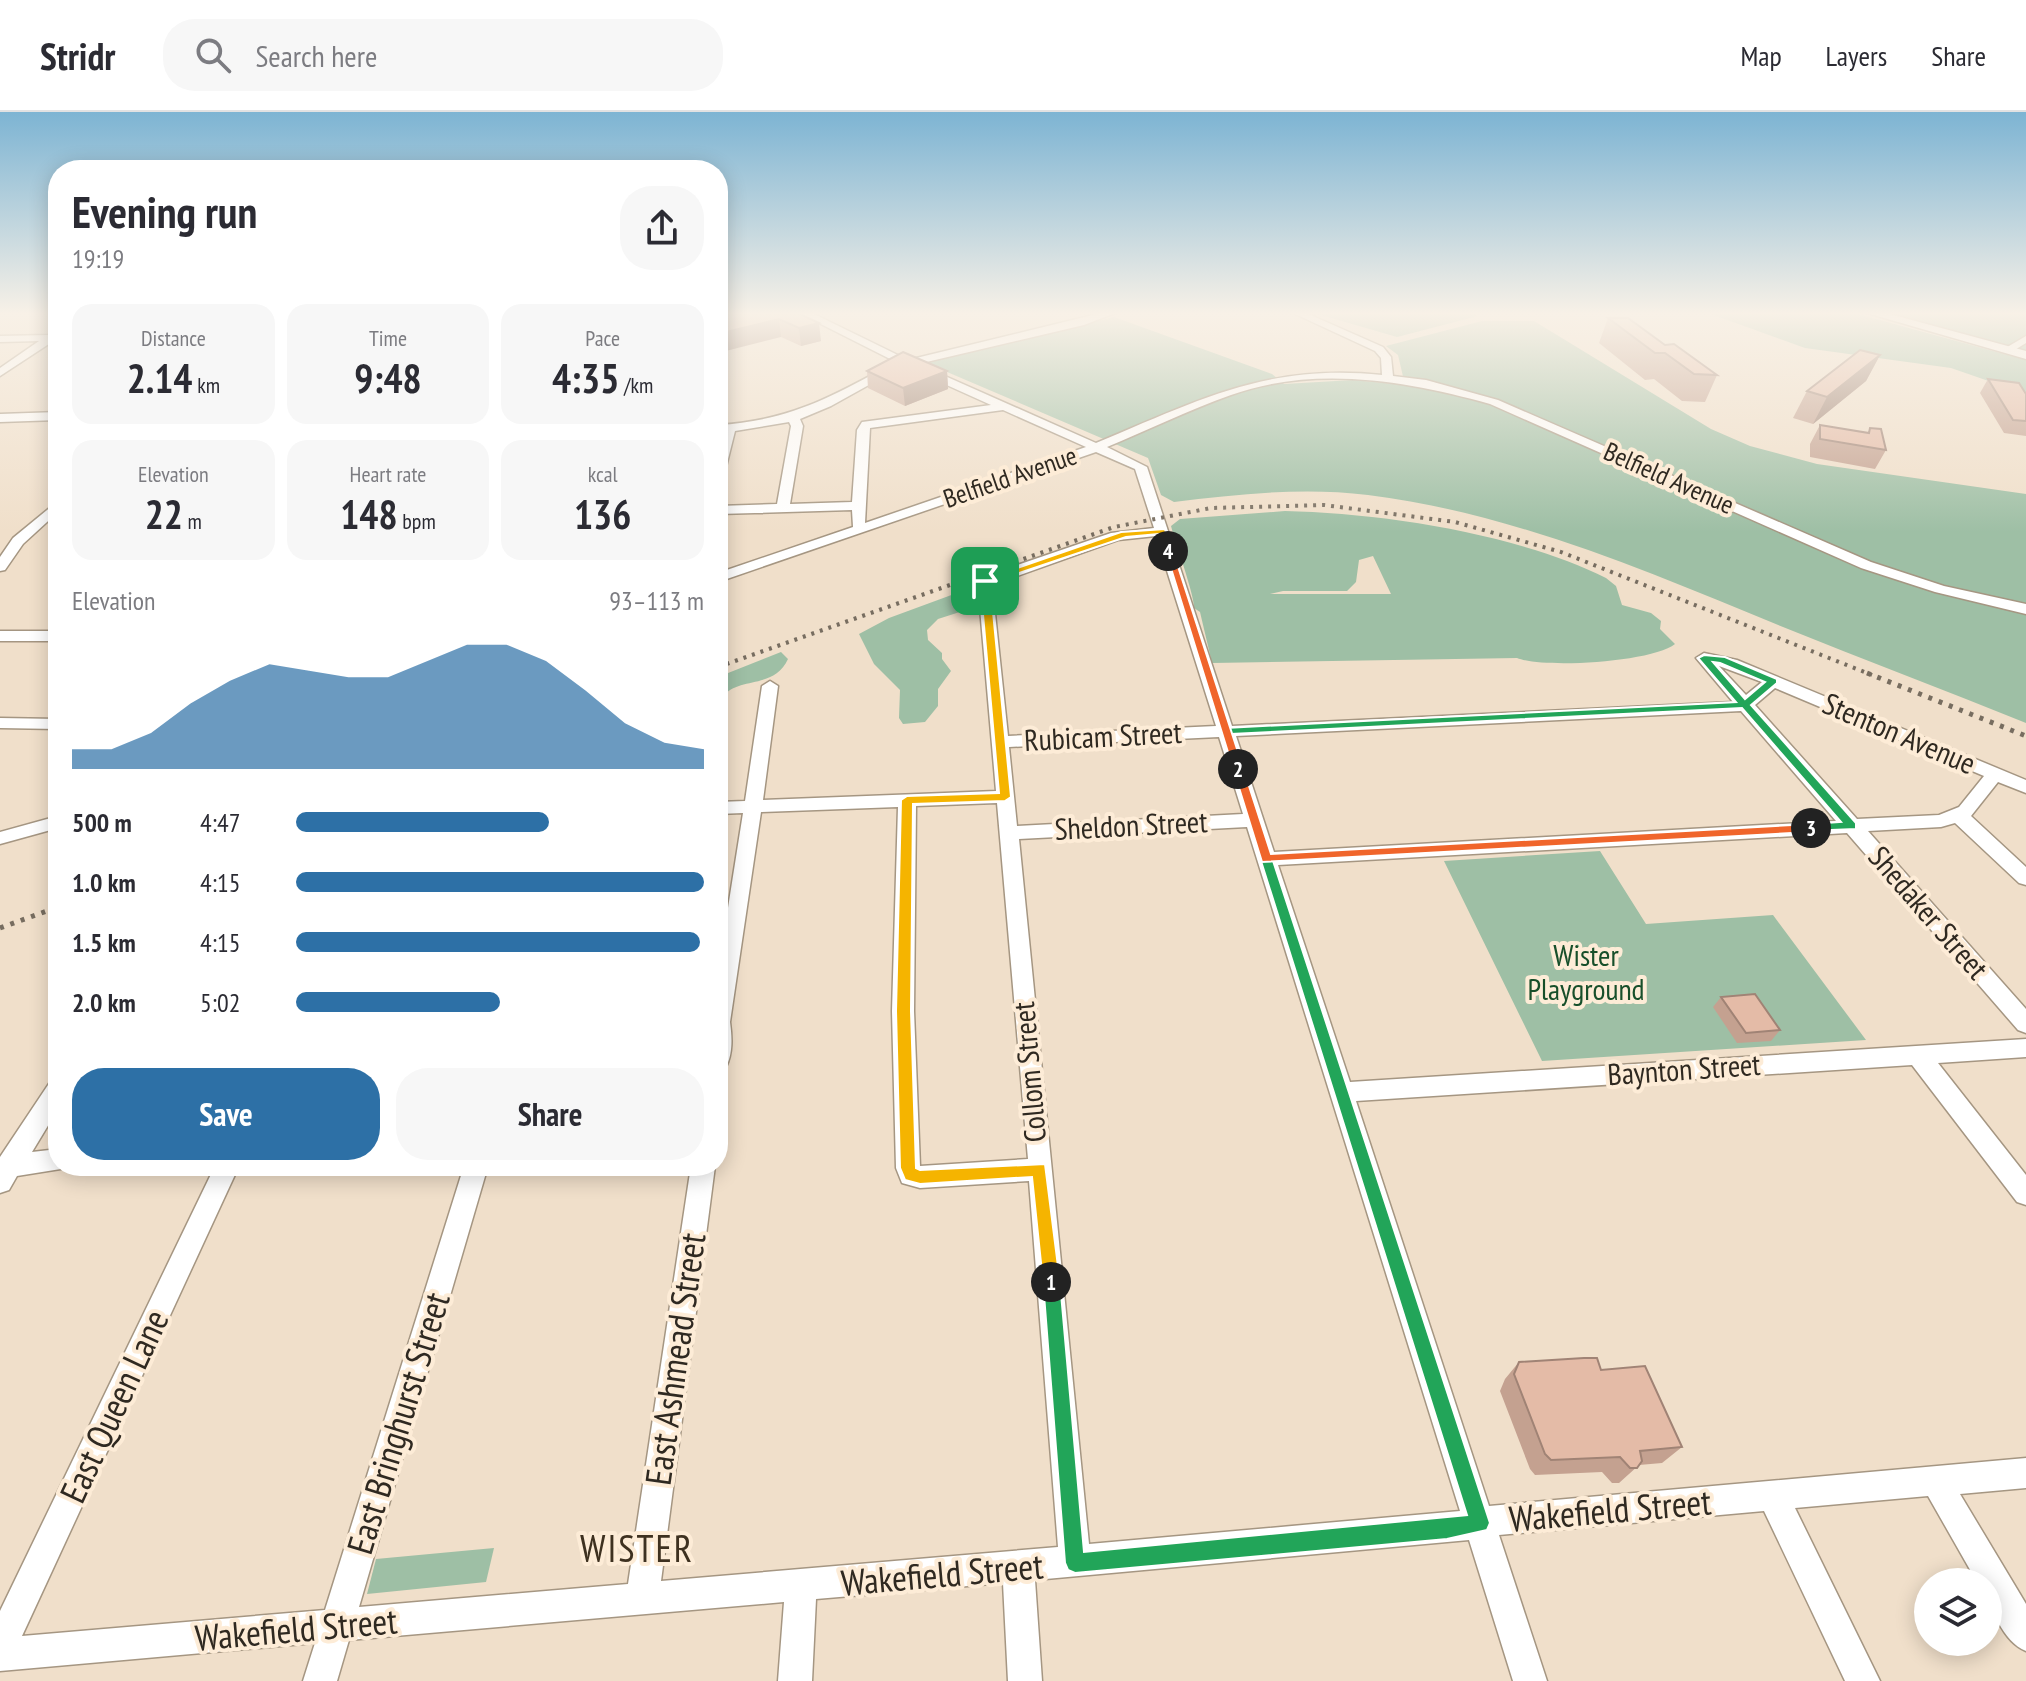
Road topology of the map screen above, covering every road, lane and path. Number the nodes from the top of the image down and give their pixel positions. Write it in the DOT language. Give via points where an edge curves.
graph roads {
  1 [pos="858,386"];
  2 [pos="961,386"];
  3 [pos="1249,386"];
  4 [pos="1440,386"];
  5 [pos="1006,406"];
  6 [pos="48,416"];
  7 [pos="0,418"];
  8 [pos="794,419"];
  9 [pos="728,428"];
  10 [pos="1131,432"];
  11 [pos="1098,447"];
  12 [pos="1141,467"];
  13 [pos="859,506"];
  14 [pos="783,508"];
  15 [pos="728,510"];
  16 [pos="48,514"];
  17 [pos="36,525"];
  18 [pos="48,525"];
  19 [pos="860,529"];
  20 [pos="1162,531"];
  21 [pos="0,567"];
  22 [pos="728,575"];
  23 [pos="2026,609"];
  24 [pos="0,636"];
  25 [pos="48,636"];
  26 [pos="1704,658"];
  27 [pos="1773,681"];
  28 [pos="770,686"];
  29 [pos="1745,705"];
  30 [pos="0,723"];
  31 [pos="48,724"];
  32 [pos="1225,731"];
  33 [pos="1000,742"];
  34 [pos="1995,774"];
  35 [pos="2026,787"];
  36 [pos="1005,797"];
  37 [pos="907,800"];
  38 [pos="753,807"];
  39 [pos="728,808"];
  40 [pos="1959,816"];
  41 [pos="1255,820"];
  42 [pos="48,825"];
  43 [pos="1851,826"];
  44 [pos="1008,833"];
  45 [pos="0,838"];
  46 [pos="1266,859"];
  47 [pos="2026,878"];
  48 [pos="728,974"];
  49 [pos="2026,1024"];
  50 [pos="2026,1048"];
  51 [pos="1919,1056"];
  52 [pos="1341,1092"];
  53 [pos="48,1104"];
  54 [pos="48,1162"];
  55 [pos="1039,1169"];
  56 [pos="3,1172"];
  57 [pos="222,1176"];
  58 [pos="473,1176"];
  59 [pos="702,1176"];
  60 [pos="2026,1194"];
  61 [pos="2026,1473"];
  62 [pos="1936,1481"];
  63 [pos="1772,1495"];
  64 [pos="1480,1523"];
  65 [pos="1075,1563"];
  66 [pos="1018,1568"];
  67 [pos="801,1586"];
  68 [pos="642,1600"];
  69 [pos="337,1625"];
  70 [pos="2026,1635"];
  71 [pos="0,1647"];
  72 [pos="0,1654"];
  73 [pos="320,1681"];
  74 [pos="795,1681"];
  75 [pos="1025,1681"];
  76 [pos="1530,1681"];
  77 [pos="1863,1681"];
  1 -- 8 [label="street"];
  2 -- 5 [label="street"];
  3 -- 10 [label="street, Belfield Avenue"];
  4 -- 23 [label="street, Belfield Avenue" via="1494,402 1866,565 1930,587"];
  5 -- 11 [label="street"];
  5 -- 13 [label="street" via="866,425"];
  6 -- 7 [label="street"];
  8 -- 9 [label="street"];
  8 -- 14 [label="street"];
  10 -- 11 [label="street, Belfield Avenue"];
  10 -- 12 [label="street"];
  11 -- 12 [label="street"];
  11 -- 19 [label="street, Belfield Avenue"];
  12 -- 20 [label="street"];
  13 -- 14 [label="street"];
  13 -- 19 [label="street"];
  14 -- 15 [label="street"];
  16 -- 17 [label="street"];
  17 -- 18 [label="street"];
  17 -- 21 [label="street"];
  19 -- 22 [label="street, Belfield Avenue"];
  20 -- 32 [label="street"];
  20 -- 33 [label="street, Collom Street" via="1116,536 985,581"];
  24 -- 25 [label="street"];
  26 -- 27 [label="street, Stenton Avenue"];
  26 -- 29 [label="street, Shedaker Street"];
  27 -- 29 [label="street"];
  27 -- 34 [label="street, Stenton Avenue"];
  28 -- 38 [label="street"];
  29 -- 32 [label="street, Rubicam Street"];
  29 -- 43 [label="street, Shedaker Street"];
  30 -- 31 [label="street"];
  32 -- 33 [label="street, Rubicam Street"];
  32 -- 41 [label="street"];
  33 -- 36 [label="street, Collom Street"];
  34 -- 35 [label="street, Stenton Avenue"];
  34 -- 40 [label="street"];
  36 -- 37 [label="street, Rubicam Street"];
  36 -- 44 [label="street, Collom Street"];
  37 -- 38 [label="street, Rubicam Street"];
  37 -- 55 [label="street" via="903,1011 908,1168 911,1175"];
  38 -- 39 [label="street, Rubicam Street"];
  38 -- 48 [label="street"];
  40 -- 43 [label="street"];
  40 -- 47 [label="street"];
  41 -- 44 [label="street, Sheldon Street"];
  41 -- 46 [label="street"];
  42 -- 45 [label="street"];
  43 -- 46 [label="street"];
  43 -- 49 [label="street, Shedaker Street"];
  44 -- 55 [label="street, Collom Street"];
  46 -- 52 [label="street"];
  50 -- 51 [label="street, Baynton Street"];
  51 -- 52 [label="street, Baynton Street"];
  51 -- 60 [label="street"];
  52 -- 64 [label="street"];
  53 -- 56 [label="street"];
  54 -- 56 [label="street"];
  55 -- 65 [label="street, Collom Street"];
  57 -- 71 [label="street, East Queen Lane"];
  58 -- 69 [label="street, East Bringhurst Street"];
  59 -- 68 [label="street, East Ashmead Street"];
  61 -- 62 [label="street, Wakefield Street"];
  62 -- 63 [label="street, Wakefield Street"];
  62 -- 70 [label="street"];
  63 -- 64 [label="street, Wakefield Street"];
  63 -- 77 [label="street"];
  64 -- 65 [label="street, Wakefield Street"];
  64 -- 76 [label="street"];
  65 -- 66 [label="street, Wakefield Street"];
  66 -- 67 [label="street, Wakefield Street"];
  66 -- 75 [label="street"];
  67 -- 68 [label="street, Wakefield Street"];
  67 -- 74 [label="street"];
  68 -- 69 [label="street, Wakefield Street"];
  69 -- 72 [label="street, Wakefield Street"];
  69 -- 73 [label="street, East Bringhurst Street"];
}
